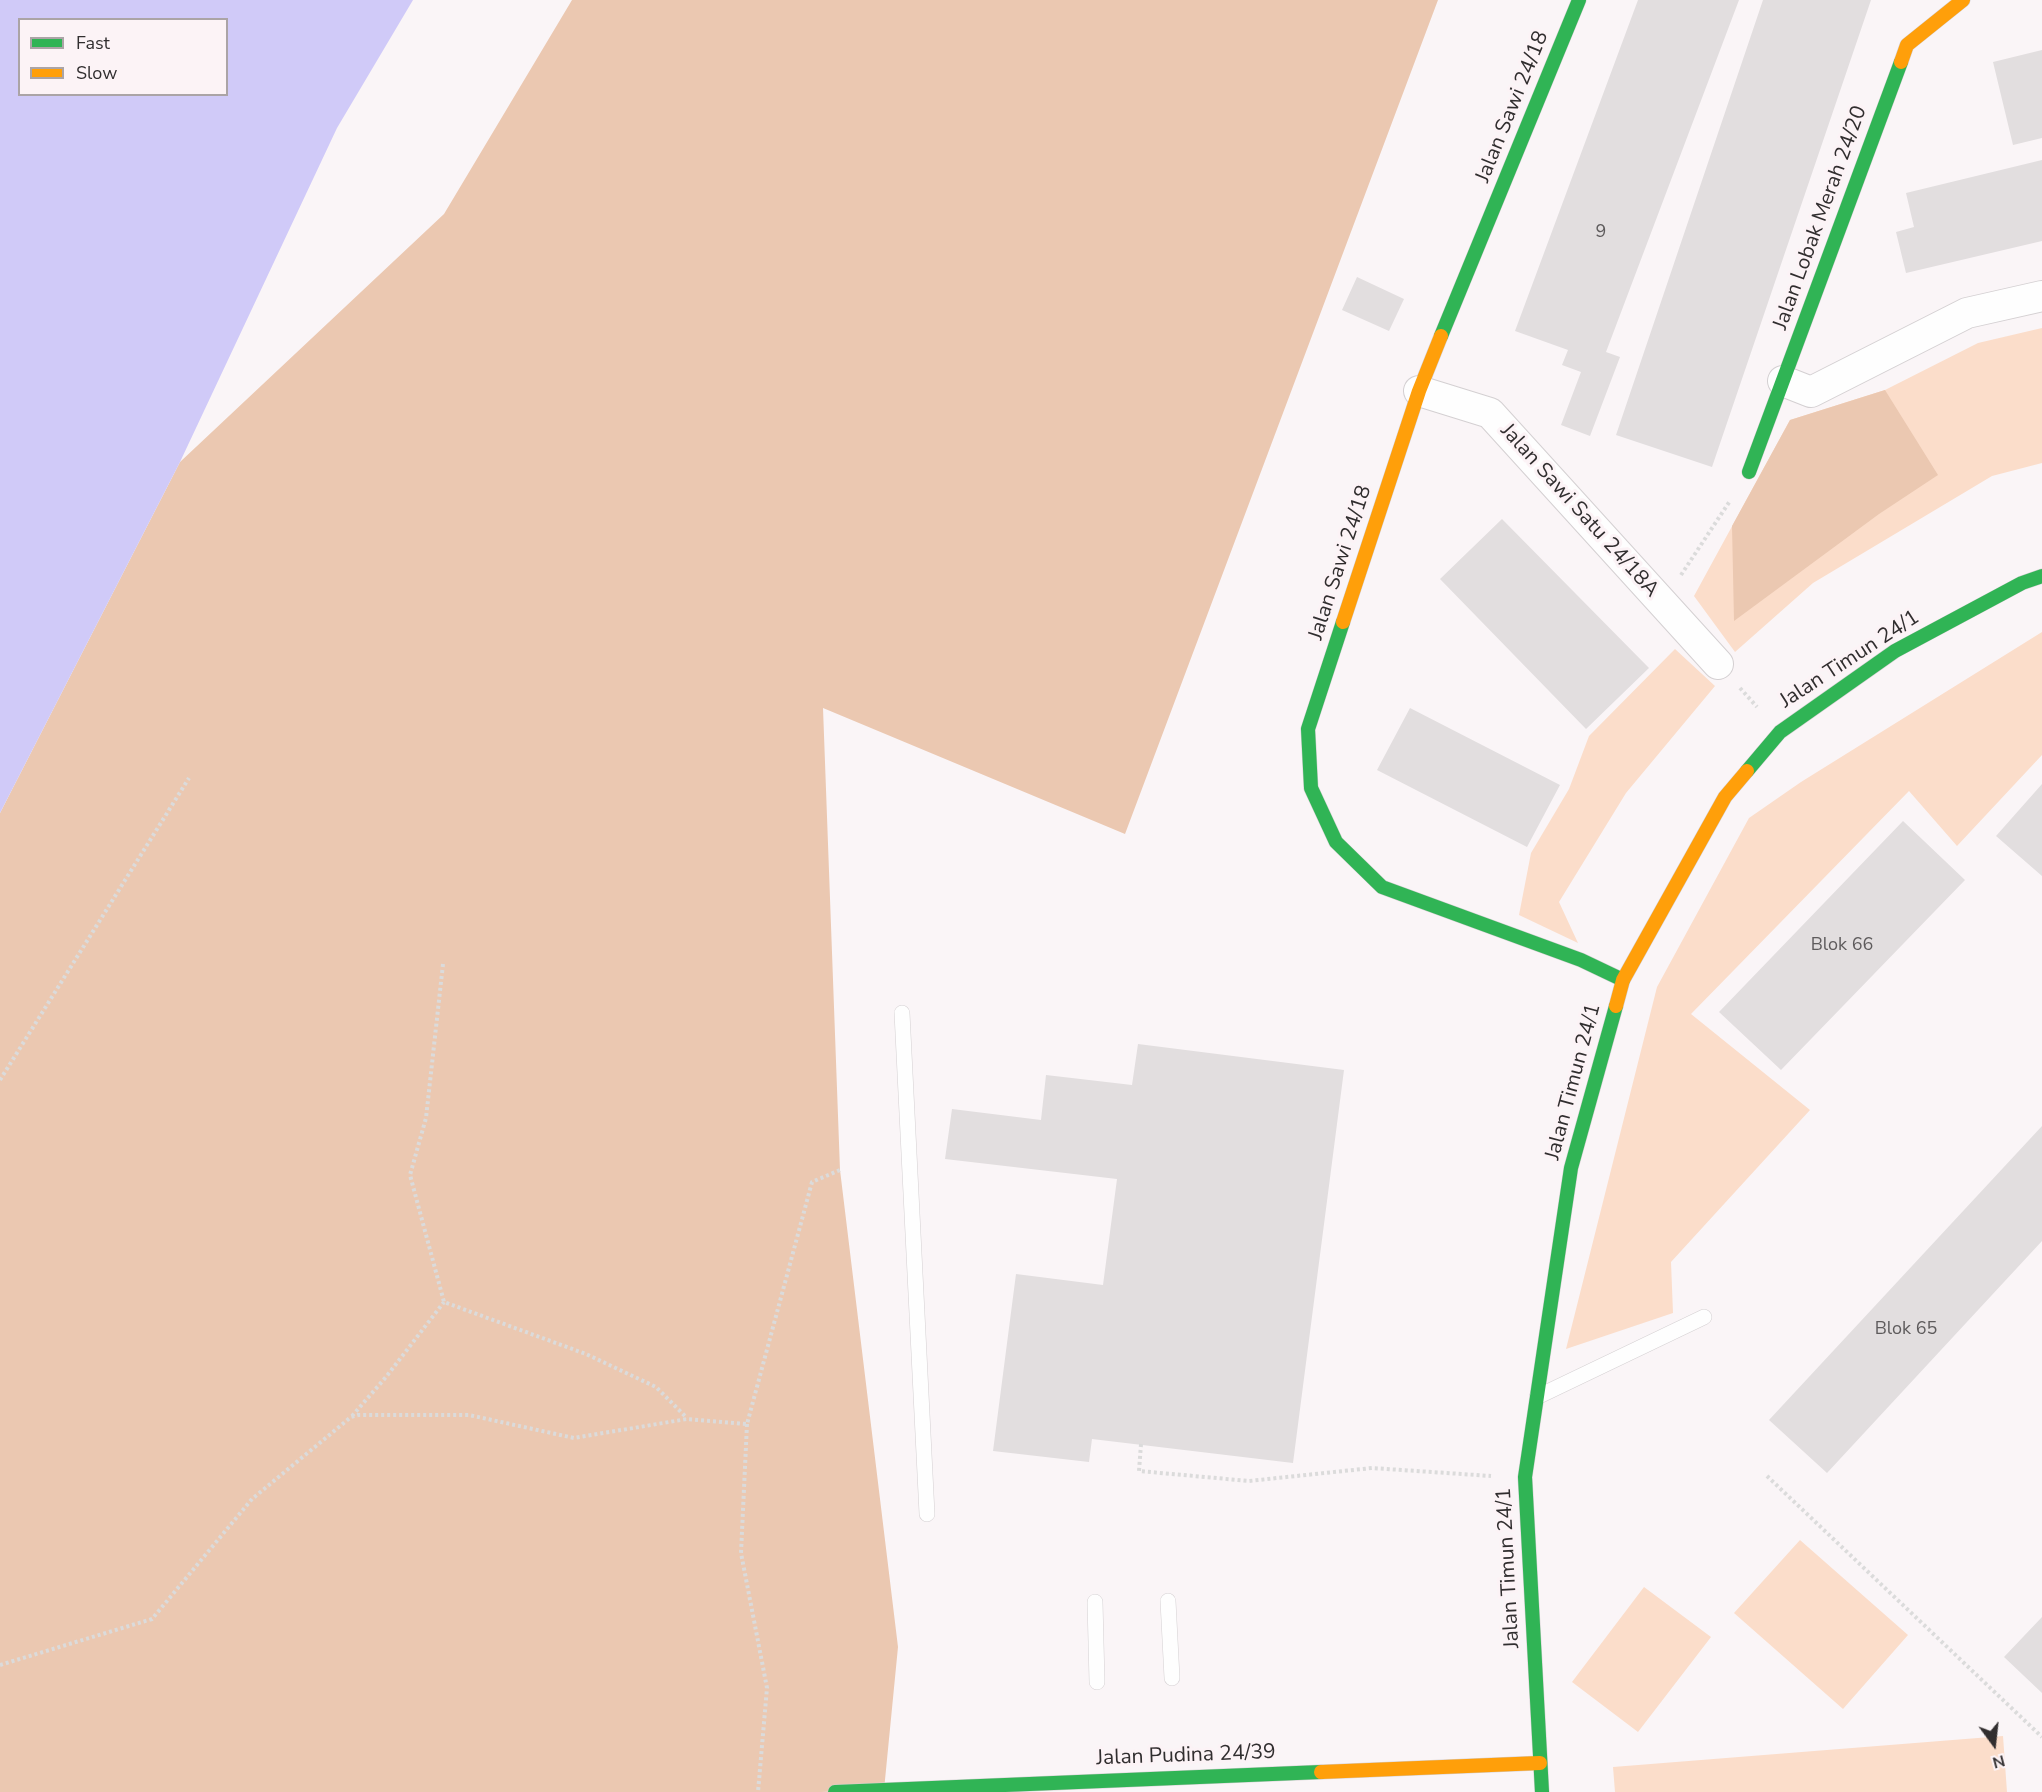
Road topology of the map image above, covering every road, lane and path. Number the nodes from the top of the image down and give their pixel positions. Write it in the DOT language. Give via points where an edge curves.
graph roads {
  1 [pos="1579,0"];
  2 [pos="1963,0"];
  3 [pos="2042,296"];
  4 [pos="1783,381"];
  5 [pos="1419,391"];
  6 [pos="1749,472"];
  7 [pos="2042,576"];
  8 [pos="1662,603"];
  9 [pos="1718,664"];
  10 [pos="1780,732"];
  11 [pos="189,777"];
  12 [pos="443,964"];
  13 [pos="1623,980"];
  14 [pos="902,1013"];
  15 [pos="0,1080"];
  16 [pos="840,1170"];
  17 [pos="444,1302"];
  18 [pos="1704,1317"];
  19 [pos="1536,1397"];
  20 [pos="351,1417"];
  21 [pos="687,1419"];
  22 [pos="747,1424"];
  23 [pos="1142,1444"];
  24 [pos="1767,1476"];
  25 [pos="1525,1477"];
  26 [pos="927,1514"];
  27 [pos="1168,1601"];
  28 [pos="1095,1602"];
  29 [pos="0,1665"];
  30 [pos="1172,1678"];
  31 [pos="1097,1682"];
  32 [pos="2042,1737"];
  33 [pos="1540,1762"];
  34 [pos="1253,1775"];
  35 [pos="758,1792"];
  36 [pos="835,1792"];
  37 [pos="1250,1792"];
  38 [pos="1542,1792"];
  1 -- 5 [label="street, Jalan Sawi 24/18"];
  2 -- 4 [label="street, Jalan Lobak Merah 24/20" via="1907,45"];
  3 -- 4 [label="street" via="1967,313 1811,392"];
  4 -- 6 [label="street, Jalan Lobak Merah 24/20"];
  5 -- 8 [label="street, Jalan Sawi Satu 24/18A" via="1490,413"];
  5 -- 13 [label="street, Jalan Sawi 24/18" via="1308,729 1311,788 1336,842 1382,887 1581,960"];
  6 -- 8 [label="path"];
  7 -- 10 [label="street, Jalan Timun 24/1" via="1895,651"];
  8 -- 9 [label="street, Jalan Sawi Satu 24/18A"];
  9 -- 10 [label="path"];
  10 -- 13 [label="street, Jalan Timun 24/1" via="1725,797"];
  11 -- 15 [label="path"];
  12 -- 17 [label="path" via="426,1118 410,1175"];
  13 -- 19 [label="street, Jalan Timun 24/1" via="1571,1168"];
  14 -- 26 [label="lane"];
  16 -- 22 [label="path" via="812,1182"];
  17 -- 20 [label="path"];
  17 -- 21 [label="path" via="586,1354 656,1387"];
  18 -- 19 [label="lane"];
  19 -- 25 [label="street, Jalan Timun 24/1"];
  20 -- 21 [label="path" via="469,1415 574,1438"];
  20 -- 29 [label="path" via="252,1499 152,1619"];
  21 -- 22 [label="path"];
  22 -- 35 [label="path" via="741,1553 767,1688"];
  23 -- 25 [label="path" via="1139,1472 1249,1481 1372,1468"];
  24 -- 32 [label="path"];
  25 -- 33 [label="street, Jalan Timun 24/1"];
  27 -- 30 [label="lane"];
  28 -- 31 [label="lane"];
  33 -- 34 [label="street, Jalan Pudina 24/39"];
  33 -- 38 [label="street, Jalan Timun 24/1"];
  34 -- 36 [label="street, Jalan Pudina 24/39"];
  34 -- 37 [label="lane"];
}
